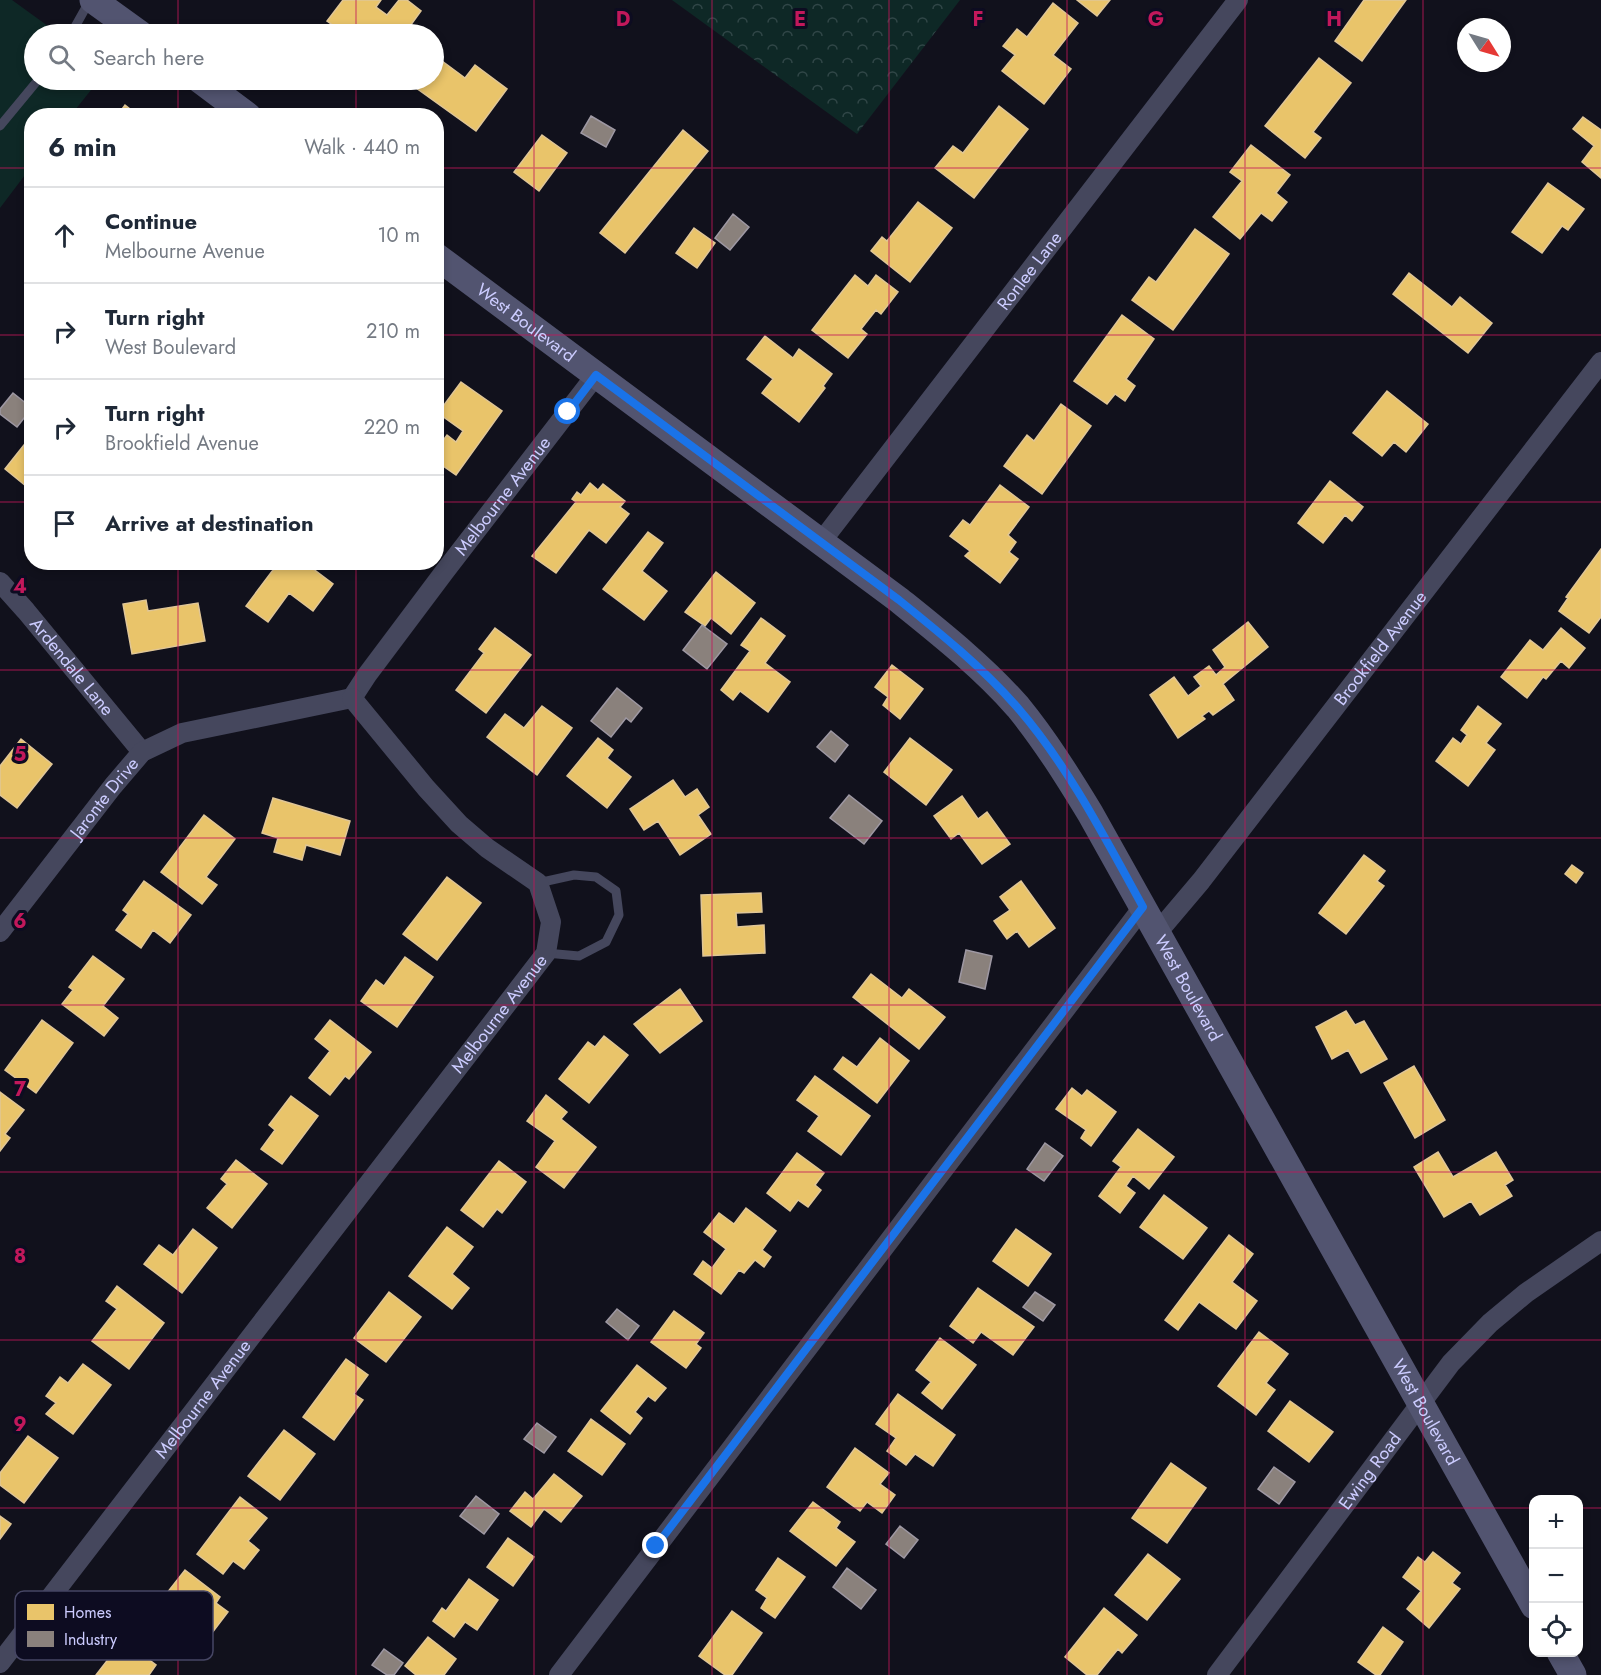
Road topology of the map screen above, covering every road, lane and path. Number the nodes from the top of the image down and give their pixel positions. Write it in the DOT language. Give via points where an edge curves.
graph roads {
  1 [pos="91,0"];
  2 [pos="1238,0"];
  3 [pos="77,24"];
  4 [pos="126,24"];
  5 [pos="30,90"];
  6 [pos="213,90"];
  7 [pos="237,108"];
  8 [pos="0,126"];
  9 [pos="444,262"];
  10 [pos="1601,362"];
  11 [pos="596,375"];
  12 [pos="821,542"];
  13 [pos="0,582"];
  14 [pos="352,698"];
  15 [pos="142,752"];
  16 [pos="538,883"];
  17 [pos="1143,907"];
  18 [pos="0,932"];
  19 [pos="1157,933"];
  20 [pos="546,953"];
  21 [pos="1601,1241"];
  22 [pos="1420,1406"];
  23 [pos="55,1591"];
  24 [pos="1531,1603"];
  25 [pos="15,1643"];
  26 [pos="1562,1657"];
  27 [pos="0,1663"];
  28 [pos="559,1675"];
  29 [pos="1217,1675"];
  30 [pos="1573,1675"];
  1 -- 3 [label="lane"];
  1 -- 4 [label="street"];
  2 -- 12 [label="street, Ronlee Lane"];
  5 -- 8 [label="lane"];
  6 -- 7 [label="street"];
  9 -- 11 [label="street, West Boulevard"];
  10 -- 19 [label="street, Brookfield Avenue"];
  11 -- 12 [label="street, West Boulevard"];
  11 -- 14 [label="street, Melbourne Avenue"];
  12 -- 17 [label="street, West Boulevard" via="941,634 1017,707 1055,757"];
  13 -- 15 [label="street, Ardendale Lane"];
  14 -- 15 [label="street, Jaronte Drive" via="182,733"];
  14 -- 16 [label="street" via="459,824"];
  15 -- 18 [label="street, Jaronte Drive"];
  16 -- 20 [label="street, Melbourne Avenue" via="550,922"];
  16 -- 20 [label="lane" via="574,875 596,877 616,891 619,915 606,942 579,956"];
  17 -- 19 [label="street, West Boulevard"];
  17 -- 28 [label="street"];
  19 -- 22 [label="street, West Boulevard"];
  20 -- 23 [label="street, Melbourne Avenue"];
  21 -- 22 [label="street, Ewing Road" via="1490,1323 1451,1363"];
  22 -- 24 [label="street, West Boulevard"];
  22 -- 29 [label="street, Ewing Road"];
  25 -- 27 [label="street, Melbourne Avenue"];
  26 -- 30 [label="street"];
}
